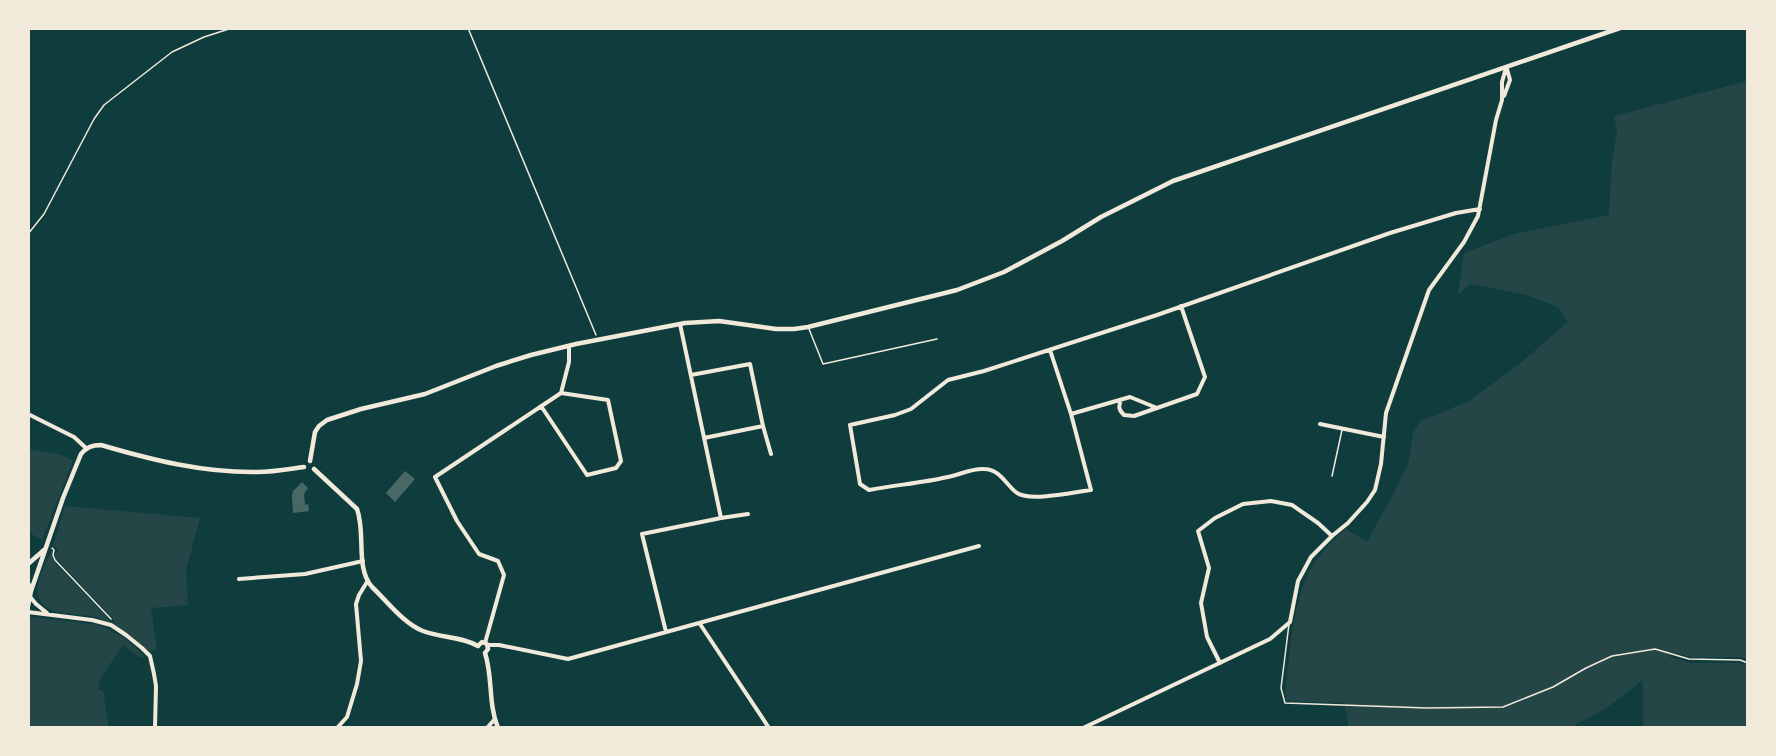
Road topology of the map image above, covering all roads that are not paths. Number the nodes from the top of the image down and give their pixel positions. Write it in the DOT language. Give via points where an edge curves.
graph roads {
  1 [pos="1620,28"];
  2 [pos="1506,68"];
  3 [pos="1480,209"];
  4 [pos="1181,306"];
  5 [pos="680,324"];
  6 [pos="808,327"];
  7 [pos="937,339"];
  8 [pos="569,346"];
  9 [pos="1050,350"];
  10 [pos="691,375"];
  11 [pos="561,393"];
  12 [pos="1121,400"];
  13 [pos="541,406"];
  14 [pos="1157,409"];
  15 [pos="28,414"];
  16 [pos="1071,414"];
  17 [pos="1320,424"];
  18 [pos="763,426"];
  19 [pos="1342,429"];
  20 [pos="1384,437"];
  21 [pos="704,438"];
  22 [pos="86,448"];
  23 [pos="771,454"];
  24 [pos="310,461"];
  25 [pos="304,467"];
  26 [pos="314,469"];
  27 [pos="1332,476"];
  28 [pos="747,514"];
  29 [pos="721,519"];
  30 [pos="1332,536"];
  31 [pos="979,546"];
  32 [pos="45,547"];
  33 [pos="363,561"];
  34 [pos="28,564"];
  35 [pos="239,579"];
  36 [pos="367,582"];
  37 [pos="28,583"];
  38 [pos="31,591"];
  39 [pos="31,598"];
  40 [pos="28,606"];
  41 [pos="28,612"];
  42 [pos="48,614"];
  43 [pos="1290,622"];
  44 [pos="700,624"];
  45 [pos="666,632"];
  46 [pos="487,644"];
  47 [pos="478,646"];
  48 [pos="485,652"];
  49 [pos="1220,663"];
  50 [pos="1748,663"];
  51 [pos="494,720"];
  52 [pos="155,728"];
  53 [pos="337,728"];
  54 [pos="487,728"];
  55 [pos="498,728"];
  56 [pos="769,728"];
  57 [pos="1083,728"];
  1 -- 2 [label="street"];
  2 -- 3 [label="street" via="1510,80 1496,120"];
  2 -- 6 [label="street" via="1173,181 1004,272 957,290"];
  3 -- 4 [label="street" via="1390,234"];
  3 -- 20 [label="street" via="1464,242 1429,290 1386,413"];
  4 -- 9 [label="street"];
  4 -- 14 [label="street" via="1205,377 1197,394"];
  5 -- 6 [label="street" via="719,321 776,329"];
  5 -- 8 [label="street"];
  5 -- 10 [label="street"];
  6 -- 7 [label="lane" via="823,364"];
  8 -- 11 [label="street"];
  8 -- 24 [label="street" via="504,363 424,394 327,420 315,432"];
  9 -- 16 [label="street"];
  9 -- 16 [label="street" via="948,380 911,409 895,416 849,425 860,484 869,490 985,469 997,473 1018,493 1029,497 1091,490"];
  10 -- 18 [label="street" via="750,364"];
  10 -- 21 [label="street"];
  11 -- 13 [label="street"];
  11 -- 13 [label="street" via="608,400 621,461 616,468 587,475"];
  12 -- 14 [label="street" via="1130,397"];
  12 -- 14 [label="street" via="1119,406 1124,415"];
  12 -- 16 [label="street"];
  13 -- 46 [label="street" via="435,477 479,554 498,561 504,575"];
  15 -- 22 [label="street" via="74,436"];
  17 -- 19 [label="street"];
  18 -- 21 [label="street"];
  18 -- 23 [label="street"];
  19 -- 20 [label="street"];
  19 -- 27 [label="lane"];
  20 -- 30 [label="street" via="1375,490"];
  21 -- 29 [label="street"];
  22 -- 25 [label="street" via="101,445 215,470 255,472"];
  22 -- 32 [label="street"];
  24 -- 25 [label="street"];
  24 -- 26 [label="street"];
  25 -- 26 [label="street"];
  26 -- 33 [label="street" via="357,509"];
  28 -- 29 [label="street"];
  29 -- 45 [label="street" via="642,534"];
  30 -- 43 [label="street" via="1311,557 1298,581"];
  30 -- 49 [label="street" via="1292,504 1271,501 1242,504 1198,531 1209,568 1201,603 1207,637"];
  31 -- 44 [label="street"];
  32 -- 34 [label="street"];
  32 -- 38 [label="street"];
  33 -- 35 [label="street" via="305,574"];
  33 -- 36 [label="street"];
  36 -- 47 [label="street" via="414,627"];
  36 -- 53 [label="street" via="356,604 361,660 357,684 347,717"];
  37 -- 38 [label="street"];
  38 -- 39 [label="street"];
  39 -- 40 [label="street"];
  39 -- 42 [label="street"];
  41 -- 42 [label="street"];
  42 -- 52 [label="street" via="111,625 150,656 156,686"];
  43 -- 49 [label="street" via="1270,639"];
  43 -- 50 [label="lane" via="1281,688 1285,703 1503,707 1553,687 1612,656 1655,649 1689,659"];
  44 -- 45 [label="street"];
  44 -- 56 [label="street"];
  45 -- 46 [label="street" via="568,659"];
  46 -- 47 [label="street" via="482,642"];
  46 -- 48 [label="street"];
  47 -- 48 [label="street" via="479,651"];
  48 -- 51 [label="street"];
  49 -- 57 [label="street"];
  51 -- 54 [label="street"];
  51 -- 55 [label="street"];
}
